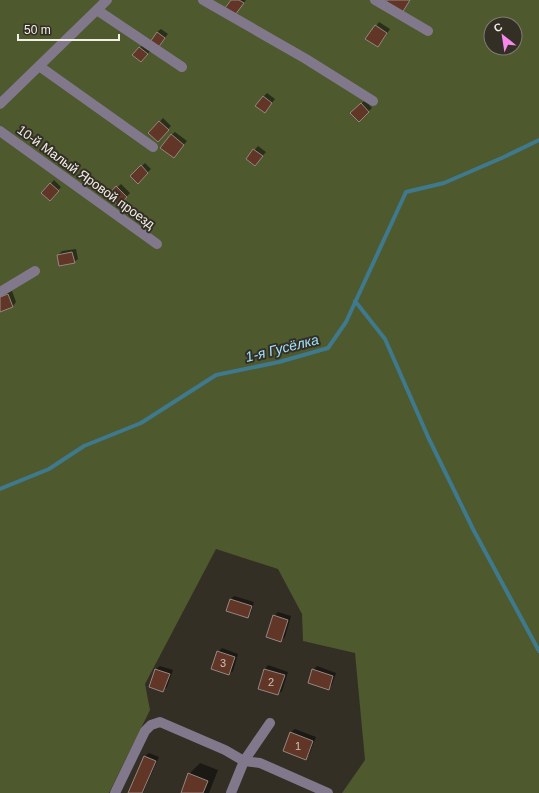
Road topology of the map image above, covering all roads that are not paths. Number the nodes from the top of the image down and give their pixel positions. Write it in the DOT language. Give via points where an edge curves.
graph roads {
  1 [pos="107,0"];
  2 [pos="203,0"];
  3 [pos="375,0"];
  4 [pos="97,10"];
  5 [pos="428,31"];
  6 [pos="39,66"];
  7 [pos="182,67"];
  8 [pos="2,98"];
  9 [pos="373,101"];
  10 [pos="0,131"];
  11 [pos="153,147"];
  12 [pos="156,244"];
  13 [pos="35,271"];
  14 [pos="0,292"];
  15 [pos="270,723"];
  16 [pos="244,761"];
  17 [pos="115,793"];
  18 [pos="232,793"];
  19 [pos="328,793"];
  1 -- 4 [label="street"];
  2 -- 9 [label="street"];
  3 -- 5 [label="street"];
  4 -- 6 [label="street"];
  4 -- 7 [label="street"];
  6 -- 8 [label="street"];
  6 -- 11 [label="street"];
  10 -- 12 [label="street, 10-й Малый Яровой проезд"];
  13 -- 14 [label="street"];
  15 -- 16 [label="street"];
  16 -- 17 [label="street" via="226,750 160,722 145,730"];
  16 -- 18 [label="street"];
  16 -- 19 [label="street" via="260,763"];
}
